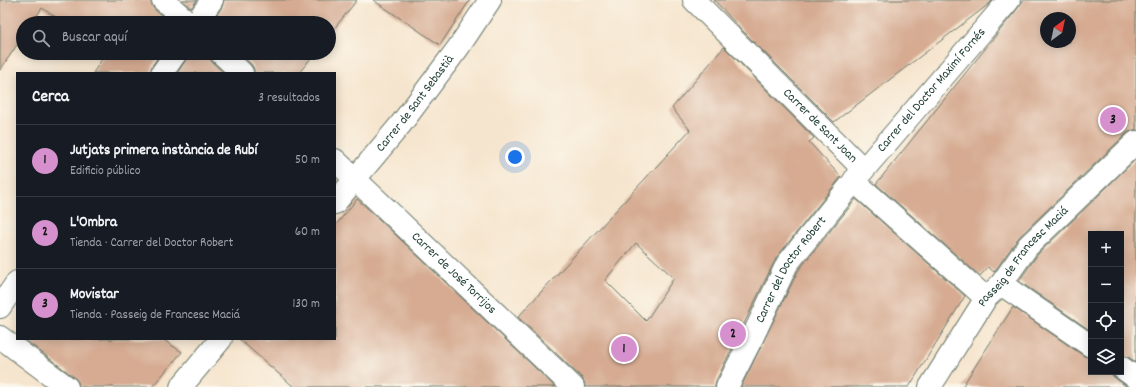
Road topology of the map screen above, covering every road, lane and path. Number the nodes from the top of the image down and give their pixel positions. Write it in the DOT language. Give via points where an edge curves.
graph roads {
  1 [pos="163,0"];
  2 [pos="212,0"];
  3 [pos="490,0"];
  4 [pos="694,0"];
  5 [pos="1009,0"];
  6 [pos="181,16"];
  7 [pos="201,16"];
  8 [pos="171,60"];
  9 [pos="228,60"];
  10 [pos="163,72"];
  11 [pos="241,72"];
  12 [pos="1136,142"];
  13 [pos="336,161"];
  14 [pos="355,179"];
  15 [pos="854,181"];
  16 [pos="336,202"];
  17 [pos="16,283"];
  18 [pos="994,291"];
  19 [pos="0,307"];
  20 [pos="0,337"];
  21 [pos="220,340"];
  22 [pos="1088,344"];
  23 [pos="1124,369"];
  24 [pos="1136,378"];
  25 [pos="67,387"];
  26 [pos="181,387"];
  27 [pos="573,387"];
  28 [pos="727,387"];
  29 [pos="930,387"];
  1 -- 6 [label="street"];
  2 -- 7 [label="street"];
  3 -- 14 [label="street, Carrer de Sant Sebastià" via="401,124"];
  4 -- 15 [label="street, Carrer de Sant Joan" via="860,167"];
  5 -- 15 [label="street, Carrer del Doctor Maximí Fornés"];
  8 -- 10 [label="street"];
  9 -- 11 [label="street"];
  12 -- 18 [label="street, Passeig de Francesc Maciá" via="1028,246"];
  13 -- 14 [label="street, Carrer de José Torrijos"];
  14 -- 16 [label="street, Carrer de Sant Sebastià"];
  14 -- 27 [label="street, Carrer de José Torrijos"];
  15 -- 18 [label="street, Carrer de Sant Joan"];
  15 -- 28 [label="street, Carrer del Doctor Robert" via="787,264"];
  17 -- 19 [label="street"];
  18 -- 22 [label="street, Carrer de Sant Joan"];
  18 -- 29 [label="street, Passeig de Francesc Maciá"];
  20 -- 25 [label="street"];
  21 -- 26 [label="street"];
  23 -- 24 [label="street"];
}
